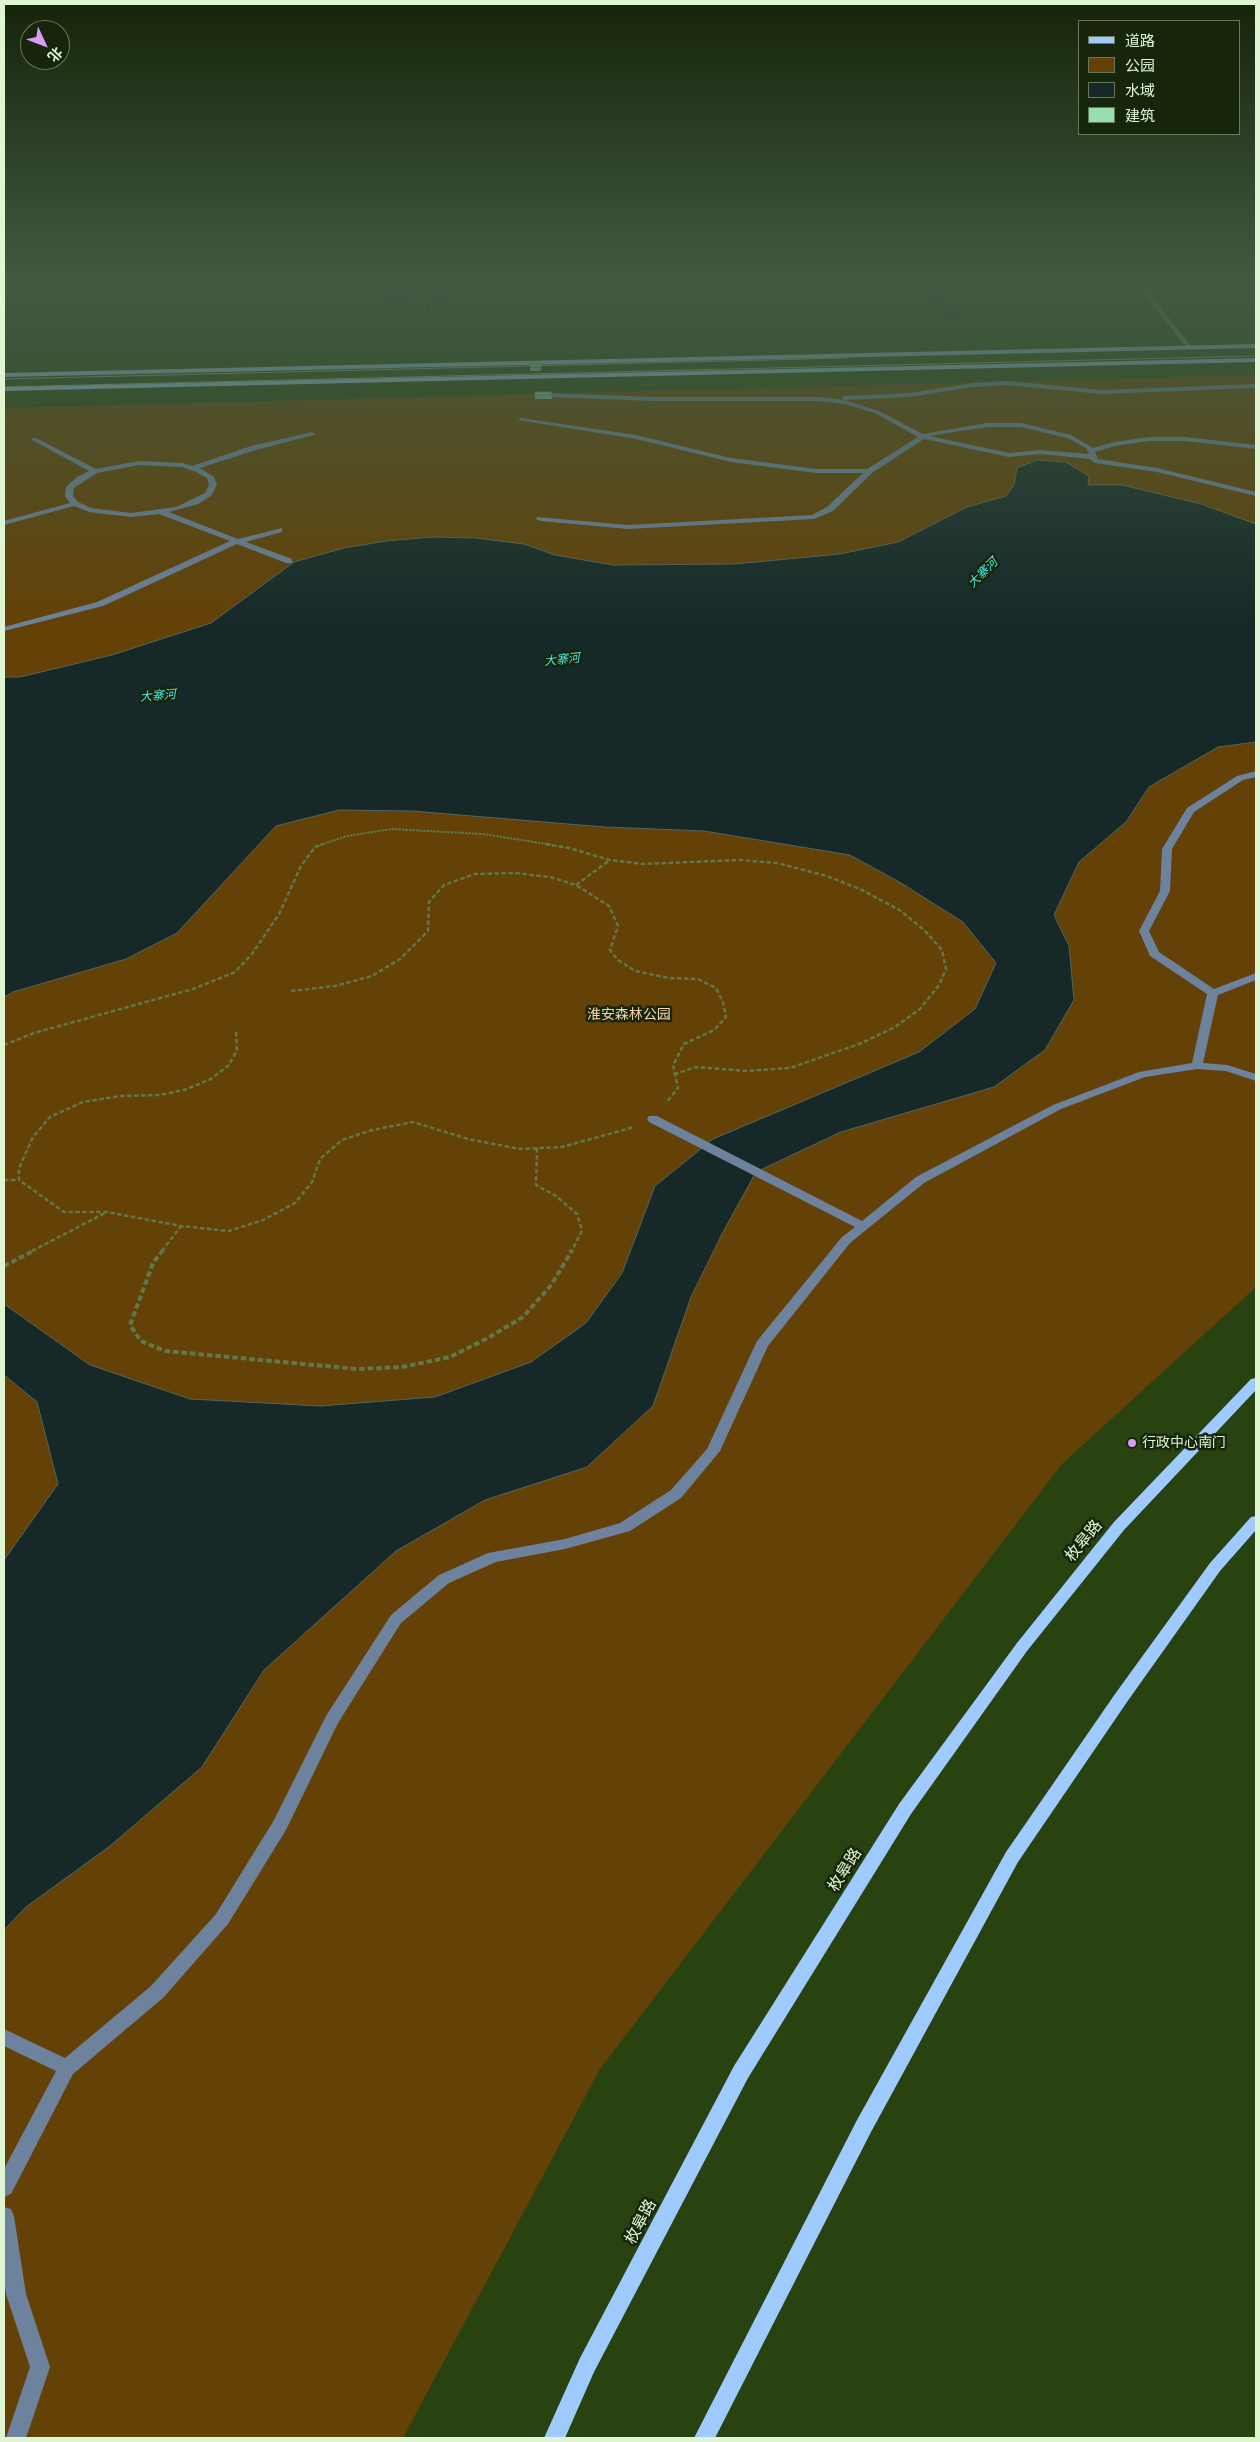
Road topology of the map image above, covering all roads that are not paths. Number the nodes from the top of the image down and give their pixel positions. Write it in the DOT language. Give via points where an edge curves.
graph roads {
  1 [pos="589,397"];
  2 [pos="865,397"];
  3 [pos="819,399"];
  4 [pos="521,420"];
  5 [pos="312,434"];
  6 [pos="923,437"];
  7 [pos="34,439"];
  8 [pos="1256,447"];
  9 [pos="1093,454"];
  10 [pos="192,468"];
  11 [pos="869,471"];
  12 [pos="95,472"];
  13 [pos="1256,494"];
  14 [pos="75,504"];
  15 [pos="161,512"];
  16 [pos="540,518"];
  17 [pos="4,523"];
  18 [pos="279,530"];
  19 [pos="236,541"];
  20 [pos="289,562"];
  21 [pos="4,629"];
  22 [pos="1256,774"];
  23 [pos="1256,976"];
  24 [pos="1213,993"];
  25 [pos="1198,1066"];
  26 [pos="1256,1078"];
  27 [pos="653,1119"];
  28 [pos="863,1226"];
  29 [pos="1256,1382"];
  30 [pos="1256,1522"];
  31 [pos="4,2037"];
  32 [pos="67,2068"];
  33 [pos="4,2188"];
  34 [pos="4,2216"];
  35 [pos="16,2438"];
  36 [pos="554,2438"];
  37 [pos="704,2438"];
  1 -- 3 [label="street"];
  2 -- 3 [label="street"];
  3 -- 6 [label="street" via="845,402 877,412"];
  4 -- 11 [label="street" via="636,437 731,460 816,470"];
  5 -- 10 [label="street"];
  6 -- 9 [label="street" via="1009,455 1040,452"];
  6 -- 9 [label="street" via="950,429 1021,425 1069,436 1089,447"];
  6 -- 11 [label="street"];
  7 -- 12 [label="street"];
  8 -- 9 [label="street" via="1185,439 1149,439 1114,444"];
  9 -- 13 [label="street" via="1095,462 1157,470"];
  10 -- 12 [label="street" via="139,463"];
  10 -- 15 [label="street" via="210,477 213,485 208,494 195,502"];
  11 -- 16 [label="street" via="830,509 814,517 628,527"];
  12 -- 14 [label="street" via="70,487 69,496"];
  14 -- 15 [label="street" via="108,514"];
  14 -- 17 [label="street"];
  15 -- 19 [label="street"];
  18 -- 19 [label="street"];
  19 -- 20 [label="street"];
  19 -- 21 [label="street" via="100,604"];
  22 -- 24 [label="street" via="1240,778 1190,810 1167,849 1165,891 1144,931 1154,954"];
  23 -- 24 [label="street"];
  24 -- 25 [label="street"];
  25 -- 26 [label="street" via="1227,1068"];
  25 -- 28 [label="street" via="1142,1074 1057,1107 920,1180"];
  27 -- 28 [label="street"];
  28 -- 32 [label="street" via="846,1240 762,1344 713,1451 676,1494 626,1527 565,1544 493,1557 444,1579 396,1619 332,1720 280,1825 222,1919 158,1992"];
  29 -- 36 [label="main road, 枚皋路" via="1119,1526 1022,1647 905,1809 741,2072 587,2365"];
  30 -- 37 [label="main road" via="1215,1567 1012,1858 864,2126"];
  31 -- 32 [label="street"];
  32 -- 33 [label="street"];
  34 -- 35 [label="street" via="16,2294 40,2367"];
}
